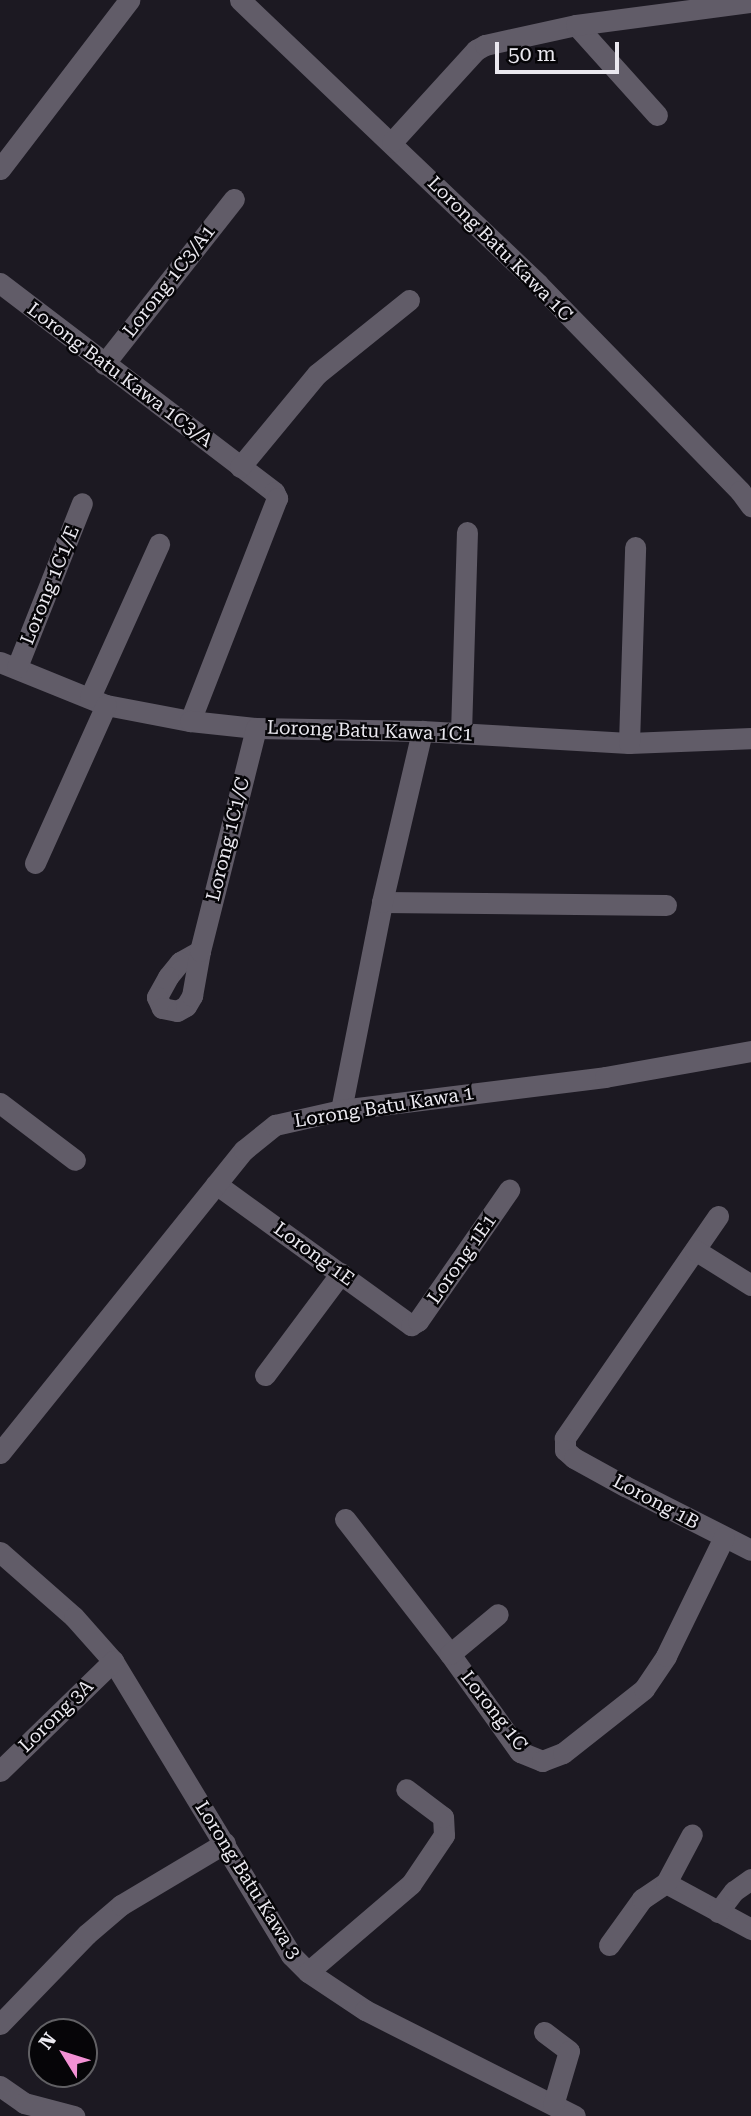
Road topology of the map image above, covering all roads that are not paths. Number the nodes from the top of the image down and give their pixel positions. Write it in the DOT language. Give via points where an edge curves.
graph roads {
  1 [pos="129,0"];
  2 [pos="240,0"];
  3 [pos="751,2"];
  4 [pos="632,9"];
  5 [pos="576,25"];
  6 [pos="657,115"];
  7 [pos="392,142"];
  8 [pos="0,169"];
  9 [pos="234,199"];
  10 [pos="0,283"];
  11 [pos="409,300"];
  12 [pos="104,364"];
  13 [pos="240,467"];
  14 [pos="82,503"];
  15 [pos="751,506"];
  16 [pos="467,532"];
  17 [pos="159,544"];
  18 [pos="635,547"];
  19 [pos="9,664"];
  20 [pos="98,701"];
  21 [pos="190,721"];
  22 [pos="256,728"];
  23 [pos="422,731"];
  24 [pos="461,733"];
  25 [pos="751,738"];
  26 [pos="629,743"];
  27 [pos="35,863"];
  28 [pos="382,902"];
  29 [pos="666,905"];
  30 [pos="200,951"];
  31 [pos="751,1051"];
  32 [pos="0,1103"];
  33 [pos="341,1110"];
  34 [pos="75,1160"];
  35 [pos="216,1184"];
  36 [pos="509,1190"];
  37 [pos="718,1216"];
  38 [pos="695,1250"];
  39 [pos="341,1273"];
  40 [pos="751,1285"];
  41 [pos="411,1325"];
  42 [pos="265,1375"];
  43 [pos="0,1452"];
  44 [pos="345,1519"];
  45 [pos="723,1538"];
  46 [pos="751,1550"];
  47 [pos="0,1552"];
  48 [pos="498,1614"];
  49 [pos="450,1654"];
  50 [pos="113,1661"];
  51 [pos="0,1771"];
  52 [pos="406,1788"];
  53 [pos="692,1834"];
  54 [pos="225,1843"];
  55 [pos="751,1879"];
  56 [pos="666,1882"];
  57 [pos="718,1912"];
  58 [pos="751,1929"];
  59 [pos="610,1945"];
  60 [pos="308,1972"];
  61 [pos="0,2024"];
  62 [pos="544,2032"];
  63 [pos="0,2086"];
  64 [pos="553,2105"];
  65 [pos="74,2116"];
  66 [pos="575,2116"];
  1 -- 8 [label="street"];
  2 -- 7 [label="street, Lorong Batu Kawa 1C"];
  3 -- 4 [label="street"];
  4 -- 5 [label="street"];
  5 -- 6 [label="street"];
  5 -- 7 [label="street" via="476,50"];
  7 -- 15 [label="street, Lorong Batu Kawa 1C" via="538,284"];
  9 -- 12 [label="street, Lorong 1C3/A1"];
  10 -- 12 [label="street, Lorong Batu Kawa 1C3/A"];
  11 -- 13 [label="street" via="317,374"];
  12 -- 13 [label="street, Lorong Batu Kawa 1C3/A"];
  13 -- 21 [label="street, Lorong Batu Kawa 1C3/A" via="274,492 277,505"];
  14 -- 19 [label="street, Lorong 1C1/E"];
  16 -- 24 [label="street"];
  17 -- 20 [label="street"];
  18 -- 26 [label="street"];
  19 -- 20 [label="street, Lorong Batu Kawa 1C1"];
  20 -- 21 [label="street, Lorong Batu Kawa 1C1"];
  20 -- 27 [label="street"];
  21 -- 22 [label="street, Lorong Batu Kawa 1C1"];
  22 -- 23 [label="street, Lorong Batu Kawa 1C1"];
  22 -- 30 [label="street, Lorong 1C1/C"];
  23 -- 24 [label="street, Lorong Batu Kawa 1C1"];
  23 -- 28 [label="street"];
  24 -- 26 [label="street, Lorong Batu Kawa 1C1"];
  25 -- 26 [label="street, Lorong Batu Kawa 1C1"];
  28 -- 29 [label="street"];
  28 -- 33 [label="street"];
  31 -- 33 [label="street, Lorong Batu Kawa 1" via="605,1077"];
  32 -- 34 [label="street"];
  33 -- 35 [label="street, Lorong Batu Kawa 1" via="275,1125 243,1150"];
  35 -- 39 [label="street, Lorong 1E"];
  35 -- 43 [label="street, Lorong Batu Kawa 1"];
  36 -- 41 [label="street, Lorong 1E1"];
  37 -- 38 [label="street"];
  38 -- 40 [label="street"];
  38 -- 45 [label="street, Lorong 1B" via="565,1438 565,1450"];
  39 -- 41 [label="street, Lorong 1E"];
  39 -- 42 [label="street"];
  44 -- 49 [label="street, Lorong 1C"];
  45 -- 46 [label="street, Lorong 1B"];
  45 -- 49 [label="street, Lorong 1C" via="666,1656 644,1689 563,1753 542,1761 520,1752"];
  47 -- 50 [label="street, Lorong Batu Kawa 3" via="74,1617"];
  48 -- 49 [label="street"];
  50 -- 51 [label="street, Lorong 3A"];
  50 -- 54 [label="street, Lorong Batu Kawa 3"];
  52 -- 60 [label="street" via="443,1817 444,1835 411,1884"];
  53 -- 56 [label="street"];
  54 -- 60 [label="street, Lorong Batu Kawa 3" via="291,1955"];
  54 -- 61 [label="street" via="121,1905"];
  55 -- 57 [label="street" via="734,1891"];
  56 -- 57 [label="street"];
  56 -- 59 [label="street" via="642,1899"];
  57 -- 58 [label="street"];
  60 -- 64 [label="street, Lorong Batu Kawa 3" via="365,2010"];
  62 -- 64 [label="street" via="569,2051"];
  63 -- 65 [label="street" via="24,2102"];
  64 -- 66 [label="street, Lorong Batu Kawa 3"];
}
